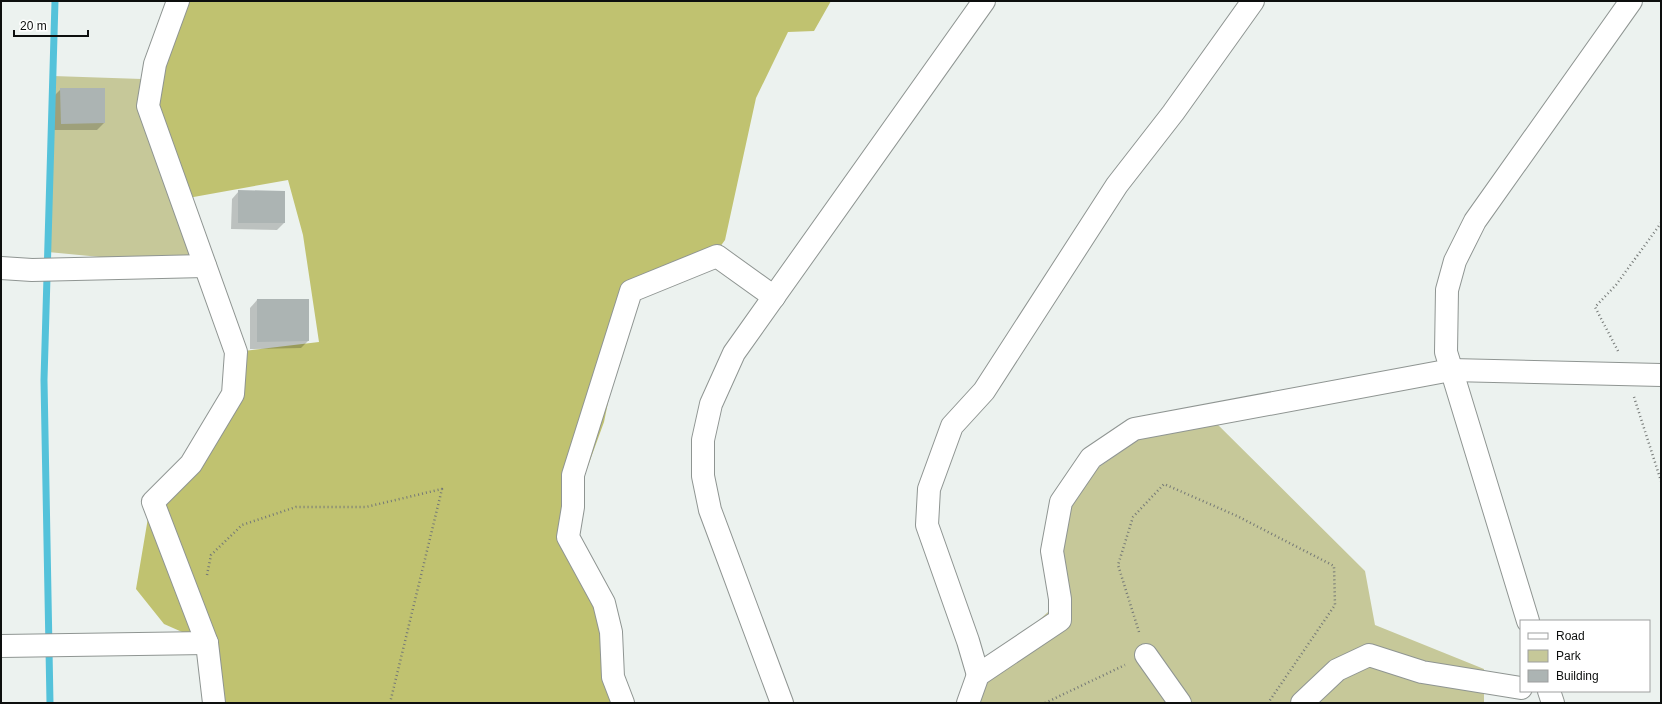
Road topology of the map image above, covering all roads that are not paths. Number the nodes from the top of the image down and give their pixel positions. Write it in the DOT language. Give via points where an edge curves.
graph roads {
  1 [pos="178,1"];
  2 [pos="984,1"];
  3 [pos="1253,1"];
  4 [pos="1631,1"];
  5 [pos="205,266"];
  6 [pos="1,268"];
  7 [pos="774,297"];
  8 [pos="1451,370"];
  9 [pos="1661,375"];
  10 [pos="1528,620"];
  11 [pos="207,643"];
  12 [pos="1,646"];
  13 [pos="1146,654"];
  14 [pos="978,675"];
  15 [pos="1520,688"];
  16 [pos="214,703"];
  17 [pos="623,703"];
  18 [pos="782,703"];
  19 [pos="968,703"];
  20 [pos="1180,703"];
  21 [pos="1302,703"];
  1 -- 5 [label="street" via="155,64 148,106"];
  2 -- 7 [label="street"];
  3 -- 14 [label="street" via="1173,114 1117,185 984,390 952,426 929,489 927,525"];
  4 -- 8 [label="street" via="1475,221 1455,261 1447,290 1446,352"];
  5 -- 6 [label="street" via="32,270"];
  5 -- 11 [label="street" via="236,352 233,394 191,464 153,502"];
  7 -- 17 [label="street" via="717,256 631,291 573,475 573,507 568,537 604,603 611,632 613,677"];
  7 -- 18 [label="street" via="734,352 711,404 703,440 703,476 710,510"];
  8 -- 9 [label="street"];
  8 -- 10 [label="street"];
  8 -- 14 [label="street" via="1134,429 1091,458 1061,502 1052,551 1060,598 1060,620"];
  11 -- 12 [label="street"];
  11 -- 16 [label="street"];
  13 -- 20 [label="street"];
  14 -- 19 [label="street"];
  15 -- 21 [label="street" via="1422,672 1368,654 1338,670"];
}
